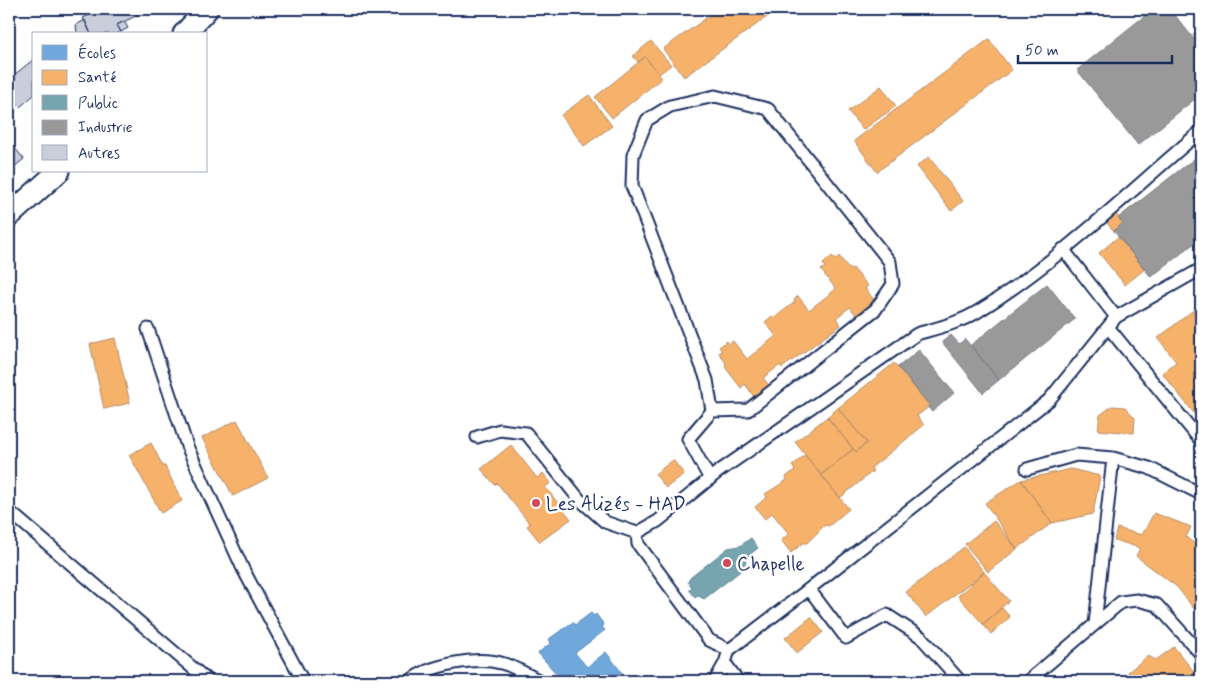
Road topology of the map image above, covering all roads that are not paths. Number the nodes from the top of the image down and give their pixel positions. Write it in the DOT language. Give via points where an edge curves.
graph roads {
  1 [pos="207,9"];
  2 [pos="186,32"];
  3 [pos="1201,131"];
  4 [pos="58,172"];
  5 [pos="9,216"];
  6 [pos="1063,249"];
  7 [pos="1201,269"];
  8 [pos="1116,317"];
  9 [pos="1108,327"];
  10 [pos="148,329"];
  11 [pos="712,411"];
  12 [pos="477,437"];
  13 [pos="1201,441"];
  14 [pos="1112,458"];
  15 [pos="1027,469"];
  16 [pos="710,479"];
  17 [pos="1201,494"];
  18 [pos="9,511"];
  19 [pos="637,533"];
  20 [pos="809,590"];
  21 [pos="1095,624"];
  22 [pos="728,650"];
  23 [pos="1201,654"];
  24 [pos="725,662"];
  25 [pos="208,681"];
  26 [pos="303,681"];
  27 [pos="410,681"];
  28 [pos="540,681"];
  29 [pos="715,681"];
  30 [pos="738,681"];
  31 [pos="960,681"];
  32 [pos="1028,681"];
  1 -- 2 [label="street"];
  3 -- 6 [label="lane"];
  4 -- 5 [label="street"];
  6 -- 8 [label="lane"];
  6 -- 16 [label="lane" via="976,312 944,327 917,334"];
  7 -- 8 [label="lane"];
  8 -- 9 [label="lane"];
  9 -- 13 [label="lane"];
  9 -- 20 [label="lane" via="1049,400"];
  10 -- 26 [label="lane" via="187,446 244,569"];
  11 -- 11 [label="lane" via="748,410 876,309 893,284 890,262 768,108 715,96 670,106 647,120 633,155 632,186 707,380"];
  11 -- 16 [label="lane" via="688,439"];
  12 -- 19 [label="lane" via="500,430 526,433 579,499 605,522"];
  14 -- 15 [label="lane" via="1076,455"];
  14 -- 17 [label="lane" via="1149,468"];
  14 -- 21 [label="lane"];
  16 -- 19 [label="lane" via="658,521"];
  18 -- 25 [label="lane"];
  19 -- 22 [label="lane" via="638,544 709,640"];
  20 -- 22 [label="lane"];
  20 -- 31 [label="lane" via="846,638 887,615 921,637"];
  21 -- 23 [label="lane" via="1121,602 1137,600 1157,605"];
  21 -- 32 [label="lane"];
  22 -- 24 [label="lane"];
  24 -- 29 [label="lane"];
  24 -- 30 [label="lane"];
  27 -- 28 [label="lane" via="419,674 455,662 500,662"];
}
